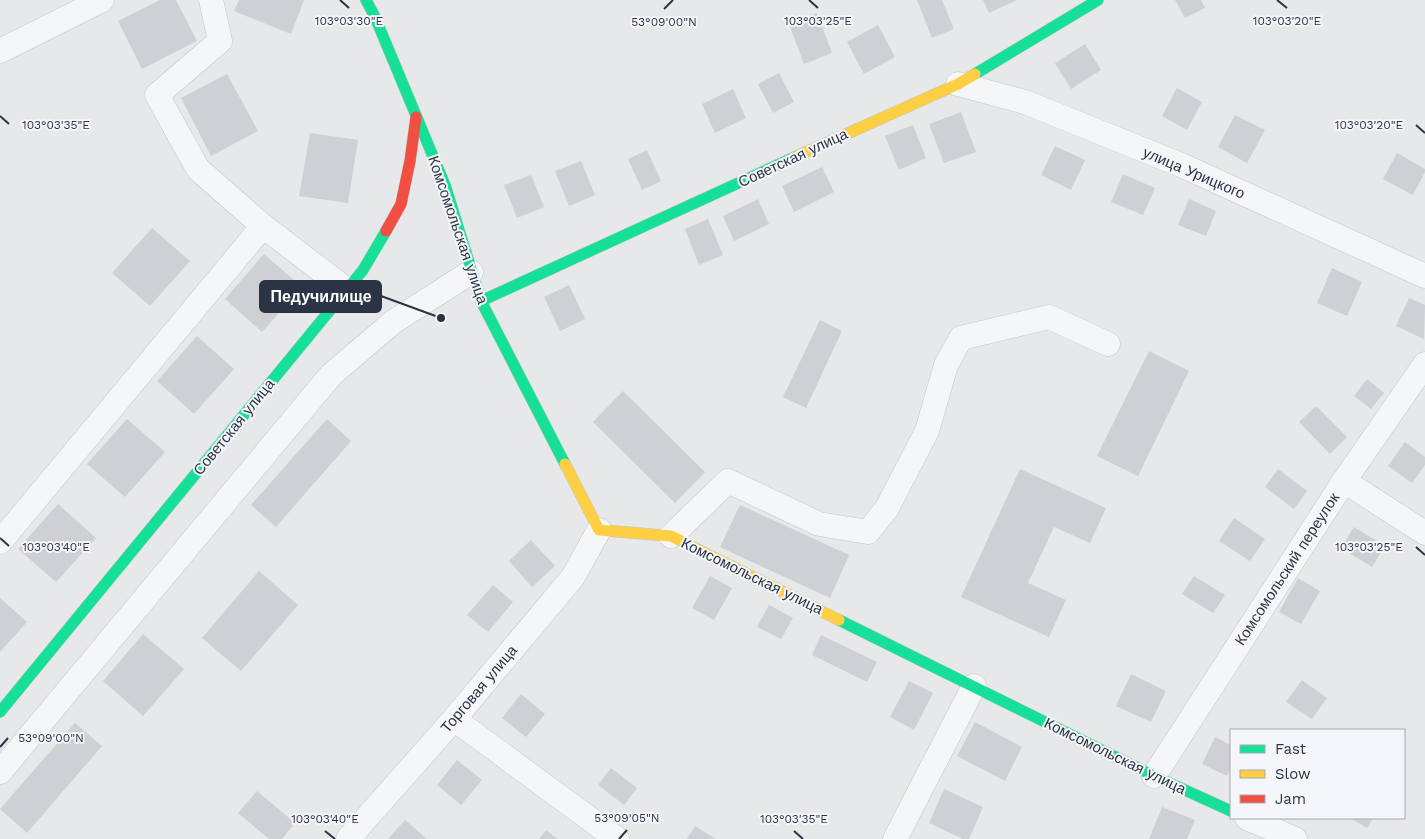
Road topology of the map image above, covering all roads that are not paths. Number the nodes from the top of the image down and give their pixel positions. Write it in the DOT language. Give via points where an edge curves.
graph roads {
  1 [pos="102,0"];
  2 [pos="211,0"];
  3 [pos="366,0"];
  4 [pos="1098,0"];
  5 [pos="0,51"];
  6 [pos="958,84"];
  7 [pos="416,115"];
  8 [pos="263,226"];
  9 [pos="471,272"];
  10 [pos="1425,276"];
  11 [pos="347,290"];
  12 [pos="481,302"];
  13 [pos="1108,344"];
  14 [pos="1425,364"];
  15 [pos="1344,481"];
  16 [pos="599,530"];
  17 [pos="1425,533"];
  18 [pos="671,536"];
  19 [pos="0,542"];
  20 [pos="974,686"];
  21 [pos="0,712"];
  22 [pos="454,720"];
  23 [pos="0,772"];
  24 [pos="1154,776"];
  25 [pos="1230,811"];
  26 [pos="1249,819"];
  27 [pos="348,839"];
  28 [pos="617,839"];
  29 [pos="895,839"];
  30 [pos="1294,839"];
  1 -- 5 [label="street"];
  2 -- 8 [label="street" via="220,41 157,96 198,169"];
  3 -- 7 [label="street, Комсомольская улица"];
  4 -- 6 [label="street, Советская улица"];
  6 -- 10 [label="street, улица Урицкого" via="1025,102 1162,158"];
  6 -- 12 [label="street, Советская улица"];
  7 -- 9 [label="street, Комсомольская улица" via="445,185"];
  7 -- 11 [label="street, Советская улица" via="401,204 363,270"];
  8 -- 11 [label="street"];
  8 -- 19 [label="street"];
  9 -- 12 [label="street, Комсомольская улица"];
  9 -- 23 [label="street" via="393,322 330,375"];
  11 -- 21 [label="street, Советская улица"];
  12 -- 16 [label="street, Комсомольская улица"];
  13 -- 18 [label="street" via="1049,317 961,338 946,364 927,431 886,508 868,532 818,524 728,480"];
  14 -- 15 [label="street, Комсомольский переулок"];
  15 -- 17 [label="street"];
  15 -- 24 [label="street, Комсомольский переулок"];
  16 -- 18 [label="street, Комсомольская улица"];
  16 -- 22 [label="street, Торговая улица" via="573,577"];
  18 -- 20 [label="street, Комсомольская улица"];
  20 -- 24 [label="street, Комсомольская улица"];
  20 -- 29 [label="street"];
  22 -- 27 [label="street, Торговая улица"];
  22 -- 28 [label="street"];
  24 -- 25 [label="street, Комсомольская улица"];
  26 -- 30 [label="street"];
}
